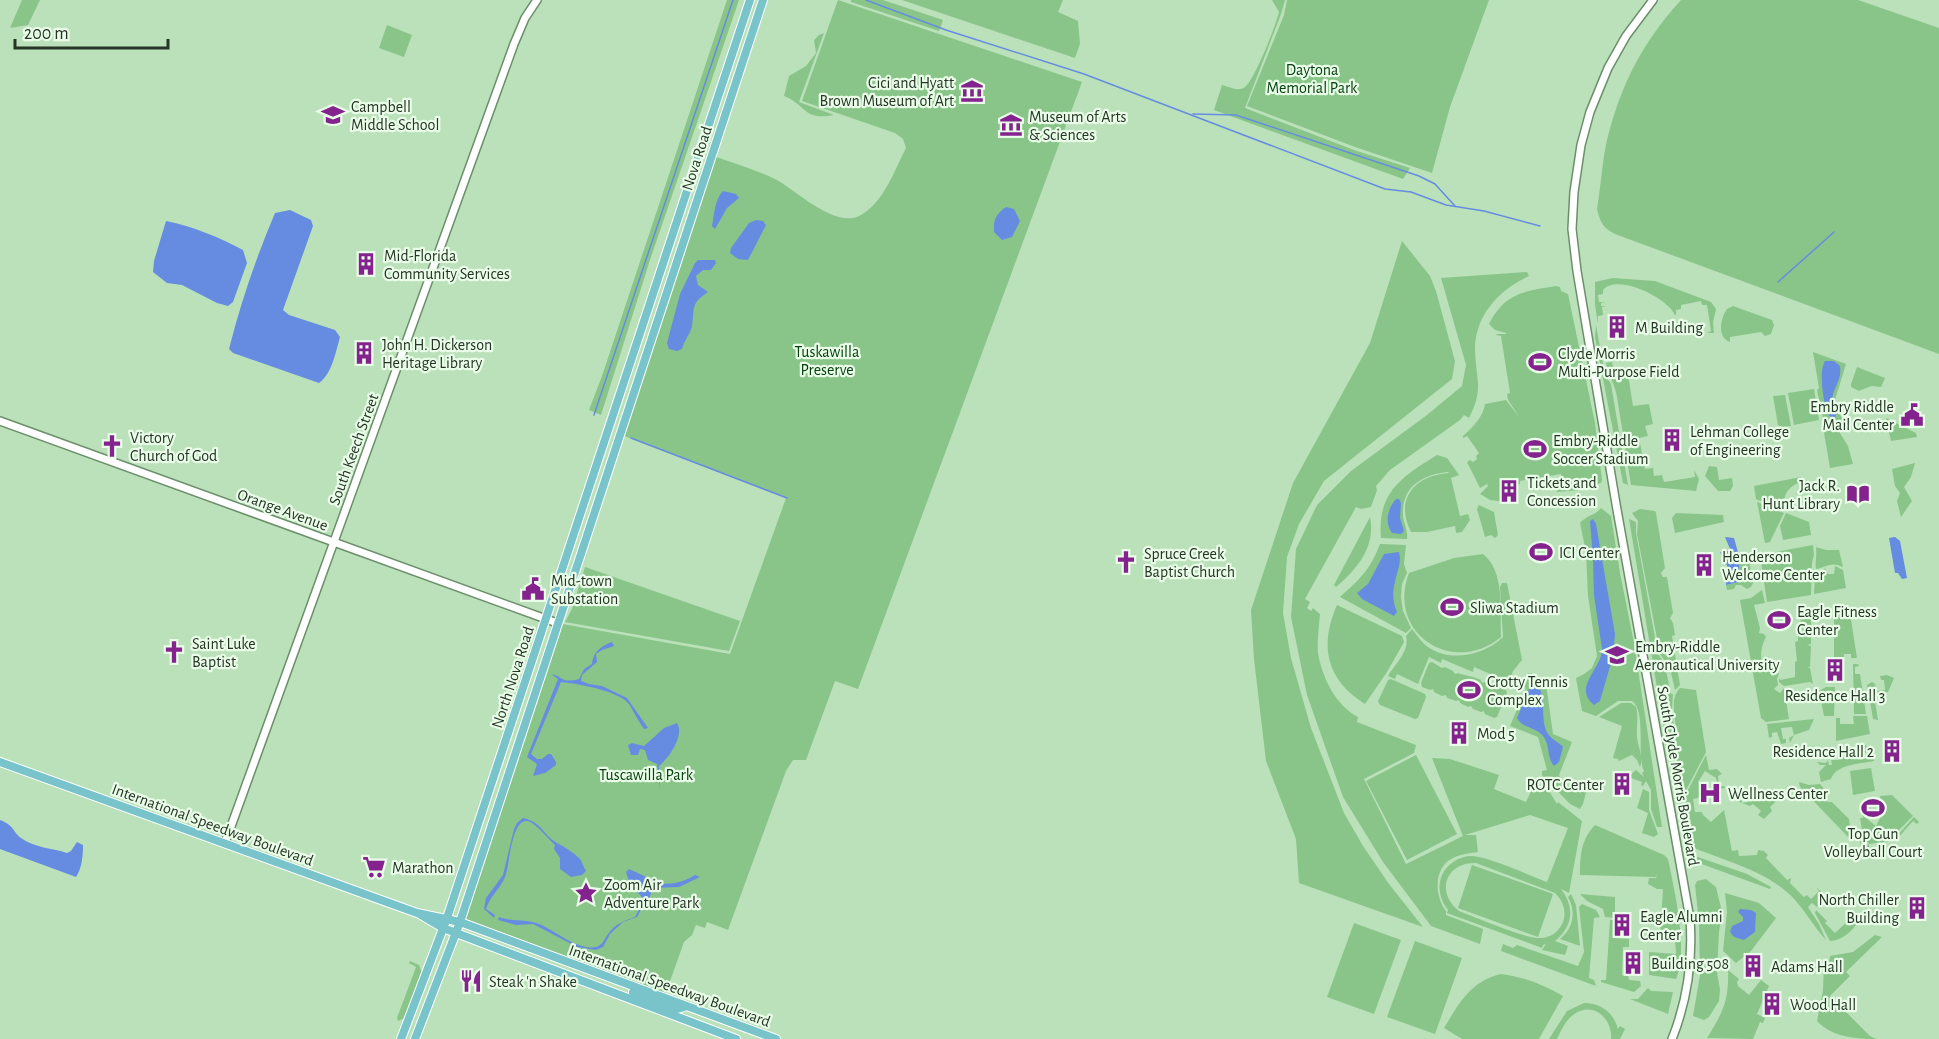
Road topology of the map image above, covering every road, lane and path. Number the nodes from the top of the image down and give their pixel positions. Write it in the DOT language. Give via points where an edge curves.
graph roads {
  1 [pos="537,0"];
  2 [pos="750,0"];
  3 [pos="763,0"];
  4 [pos="1653,0"];
  5 [pos="719,93"];
  6 [pos="725,113"];
  7 [pos="677,220"];
  8 [pos="671,238"];
  9 [pos="682,243"];
  10 [pos="676,262"];
  11 [pos="643,321"];
  12 [pos="655,326"];
  13 [pos="0,421"];
  14 [pos="604,438"];
  15 [pos="598,457"];
  16 [pos="611,458"];
  17 [pos="605,475"];
  18 [pos="334,542"];
  19 [pos="546,619"];
  20 [pos="557,623"];
  21 [pos="0,762"];
  22 [pos="225,843"];
  23 [pos="417,913"];
  24 [pos="447,918"];
  25 [pos="460,922"];
  26 [pos="443,928"];
  27 [pos="456,933"];
  28 [pos="602,987"];
  29 [pos="686,1006"];
  30 [pos="401,1039"];
  31 [pos="415,1039"];
  32 [pos="736,1039"];
  33 [pos="776,1039"];
  34 [pos="1672,1039"];
  1 -- 18 [label="street, South Keech Street" via="514,44"];
  2 -- 5 [label="main road, Nova Road"];
  3 -- 6 [label="main road, Nova Road"];
  4 -- 34 [label="street, South Clyde Morris Boulevard" via="1626,36 1590,112 1581,145 1572,229 1690,919 1689,982"];
  5 -- 6 [label="main road"];
  5 -- 7 [label="main road, Nova Road"];
  6 -- 9 [label="main road, Nova Road"];
  7 -- 8 [label="main road, Nova Road"];
  7 -- 9 [label="main road"];
  8 -- 10 [label="main road"];
  8 -- 11 [label="main road, Nova Road"];
  9 -- 10 [label="main road, Nova Road"];
  10 -- 12 [label="main road, Nova Road"];
  11 -- 14 [label="main road, North Nova Road"];
  12 -- 16 [label="main road, North Nova Road"];
  13 -- 18 [label="street, Orange Avenue"];
  14 -- 15 [label="main road, North Nova Road"];
  14 -- 16 [label="main road"];
  15 -- 17 [label="main road"];
  15 -- 19 [label="main road, North Nova Road"];
  16 -- 17 [label="main road, North Nova Road"];
  17 -- 20 [label="main road, North Nova Road"];
  18 -- 19 [label="street, Orange Avenue"];
  18 -- 22 [label="street, South Keech Street"];
  19 -- 20 [label="street, Orange Avenue"];
  19 -- 24 [label="main road, North Nova Road"];
  20 -- 25 [label="main road, North Nova Road"];
  21 -- 22 [label="main road, International Speedway Boulevard"];
  22 -- 23 [label="main road, International Speedway Boulevard"];
  23 -- 24 [label="main road, International Speedway Boulevard"];
  23 -- 26 [label="main road, International Speedway Boulevard"];
  24 -- 25 [label="main road, International Speedway Boulevard"];
  24 -- 26 [label="main road, North Nova Road"];
  25 -- 27 [label="main road, North Nova Road"];
  25 -- 29 [label="main road, International Speedway Boulevard"];
  26 -- 27 [label="main road, International Speedway Boulevard"];
  26 -- 30 [label="main road, North Nova Road"];
  27 -- 28 [label="main road, International Speedway Boulevard"];
  27 -- 31 [label="main road, North Nova Road"];
  28 -- 29 [label="main road" via="614,985 676,1009"];
  28 -- 32 [label="main road, International Speedway Boulevard"];
  29 -- 33 [label="main road, International Speedway Boulevard"];
}
